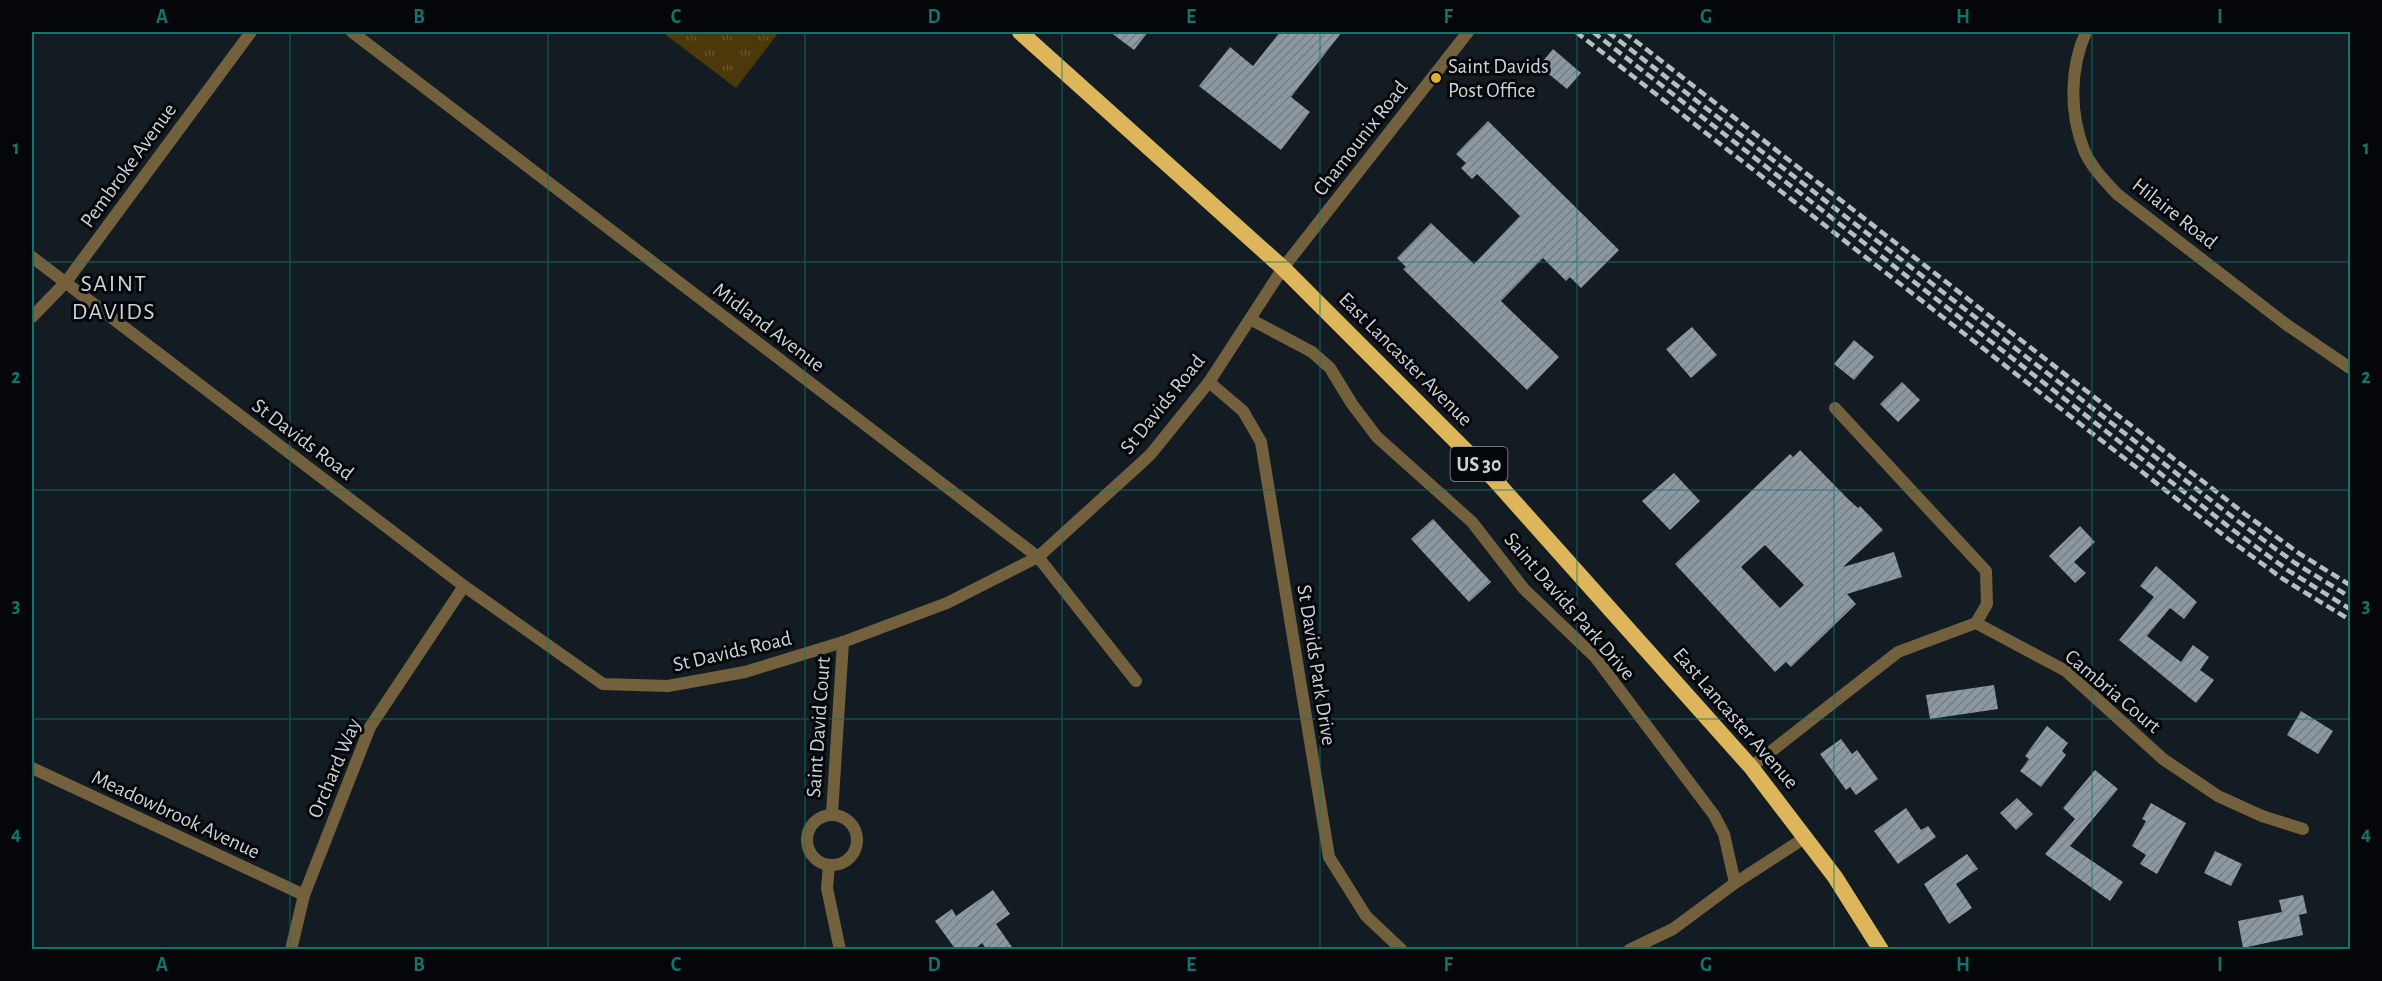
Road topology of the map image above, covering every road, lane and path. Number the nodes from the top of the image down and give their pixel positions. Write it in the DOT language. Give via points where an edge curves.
graph roads {
  1 [pos="251,32"];
  2 [pos="352,32"];
  3 [pos="1020,32"];
  4 [pos="1468,32"];
  5 [pos="2086,32"];
  6 [pos="32,257"];
  7 [pos="1283,268"];
  8 [pos="66,282"];
  9 [pos="32,317"];
  10 [pos="1250,319"];
  11 [pos="2350,368"];
  12 [pos="1209,382"];
  13 [pos="1836,408"];
  14 [pos="1038,557"];
  15 [pos="464,586"];
  16 [pos="1976,623"];
  17 [pos="843,642"];
  18 [pos="1136,681"];
  19 [pos="1751,767"];
  20 [pos="32,768"];
  21 [pos="832,814"];
  22 [pos="2302,829"];
  23 [pos="1806,837"];
  24 [pos="829,865"];
  25 [pos="1735,883"];
  26 [pos="304,895"];
  27 [pos="291,950"];
  28 [pos="840,950"];
  29 [pos="1402,950"];
  30 [pos="1629,950"];
  31 [pos="1881,950"];
  1 -- 8 [label="street, Pembroke Avenue"];
  2 -- 14 [label="street, Midland Avenue"];
  3 -- 7 [label="highway, East Lancaster Avenue / US 30"];
  4 -- 7 [label="street, Chamounix Road"];
  5 -- 11 [label="street, Hilaire Road" via="2074,67 2073,97 2084,151 2097,172 2117,194 2286,325"];
  6 -- 8 [label="street, St Davids Road"];
  7 -- 10 [label="street, St Davids Road"];
  7 -- 19 [label="highway, East Lancaster Avenue / US 30" via="1493,478"];
  8 -- 9 [label="street, Pembroke Avenue"];
  8 -- 15 [label="street, St Davids Road"];
  10 -- 12 [label="street, St Davids Road"];
  10 -- 25 [label="street, Saint Davids Park Drive" via="1312,352 1330,368 1377,437 1472,522 1524,589 1595,657 1714,815 1726,843"];
  12 -- 14 [label="street, St Davids Road" via="1150,455"];
  12 -- 29 [label="street, St Davids Park Drive" via="1243,411 1261,442 1329,857 1366,916"];
  13 -- 16 [label="street" via="1986,571 1987,604"];
  14 -- 17 [label="street, St Davids Road" via="947,603"];
  14 -- 18 [label="street, Midland Avenue"];
  15 -- 17 [label="street, St Davids Road" via="603,684 668,686 745,672"];
  15 -- 26 [label="street, Orchard Way" via="370,727"];
  16 -- 19 [label="street" via="1898,652"];
  16 -- 22 [label="street, Cambria Court" via="2066,671 2163,759 2218,796"];
  17 -- 21 [label="street, Saint David Court"];
  19 -- 23 [label="highway, East Lancaster Avenue / US 30"];
  20 -- 26 [label="street, Meadowbrook Avenue"];
  21 -- 24 [label="street, Saint David Court" via="813,822 807,840 813,856"];
  21 -- 24 [label="street, Saint David Court" via="853,825 857,840 848,859"];
  23 -- 25 [label="street"];
  23 -- 31 [label="highway, East Lancaster Avenue / US 30"];
  24 -- 28 [label="street" via="827,888"];
  25 -- 30 [label="street" via="1673,929"];
  26 -- 27 [label="street, Orchard Way"];
}
